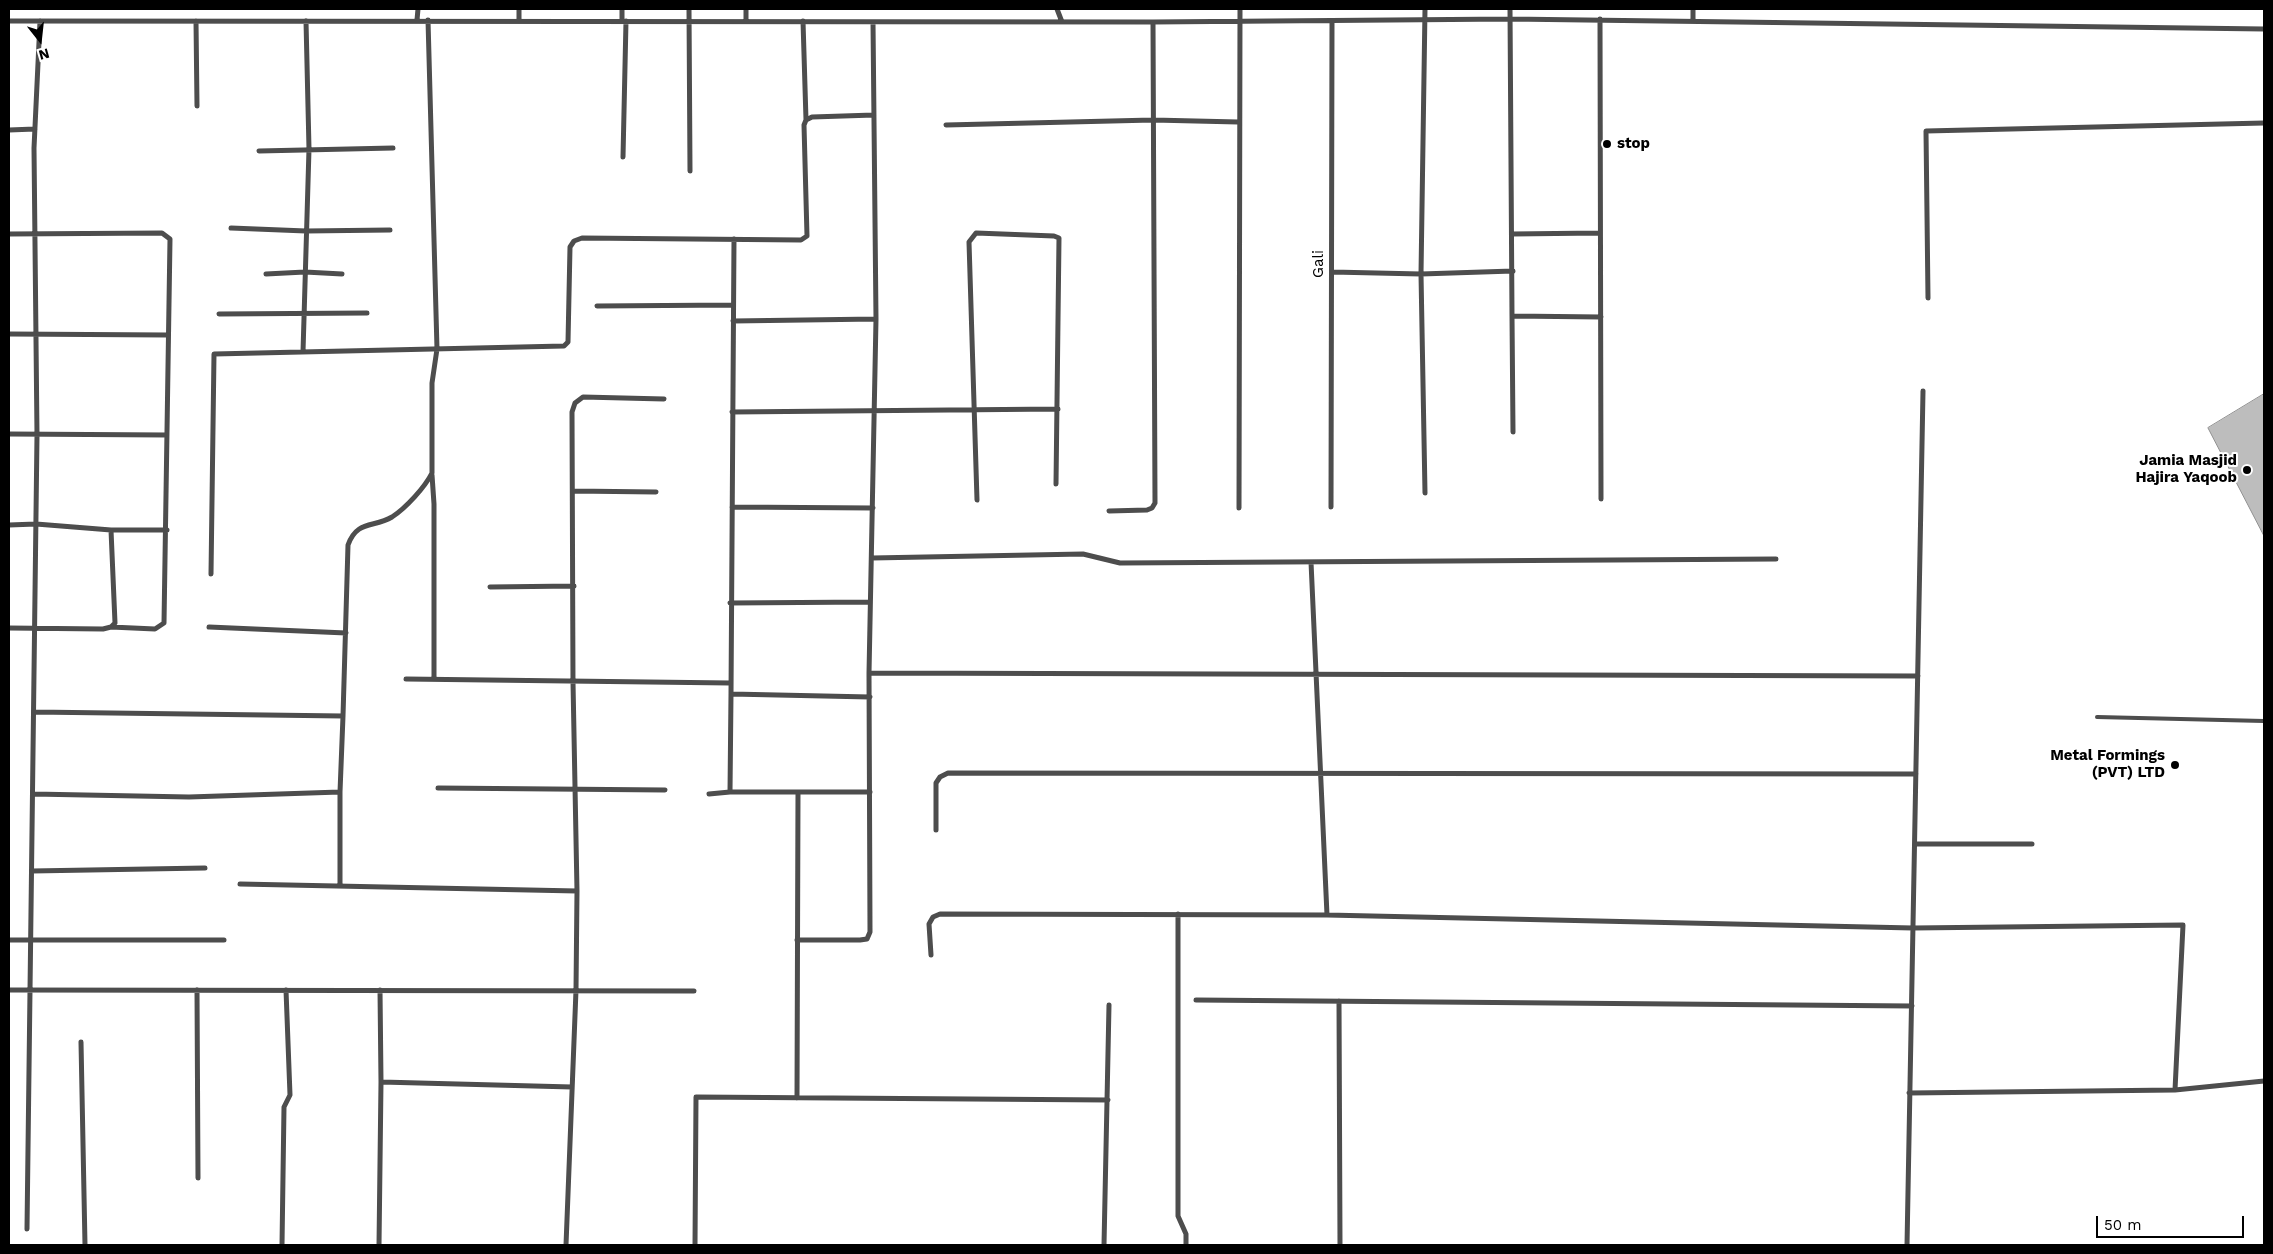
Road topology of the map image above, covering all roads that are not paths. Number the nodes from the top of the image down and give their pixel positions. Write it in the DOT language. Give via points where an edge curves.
graph roads {
  1 [pos="418,9"];
  2 [pos="519,9"];
  3 [pos="622,9"];
  4 [pos="690,9"];
  5 [pos="746,9"];
  6 [pos="1057,9"];
  7 [pos="1240,9"];
  8 [pos="1425,9"];
  9 [pos="1510,9"];
  10 [pos="1693,9"];
  11 [pos="1510,19"];
  12 [pos="1600,19"];
  13 [pos="40,20"];
  14 [pos="417,20"];
  15 [pos="428,20"];
  16 [pos="519,20"];
  17 [pos="689,20"];
  18 [pos="1425,20"];
  19 [pos="1692,20"];
  20 [pos="9,21"];
  21 [pos="196,21"];
  22 [pos="306,21"];
  23 [pos="624,21"];
  24 [pos="746,21"];
  25 [pos="803,21"];
  26 [pos="1332,21"];
  27 [pos="873,22"];
  28 [pos="1062,22"];
  29 [pos="1153,22"];
  30 [pos="1240,22"];
  31 [pos="2264,29"];
  32 [pos="196,106"];
  33 [pos="874,116"];
  34 [pos="806,120"];
  35 [pos="1153,120"];
  36 [pos="1238,122"];
  37 [pos="2264,123"];
  38 [pos="946,126"];
  39 [pos="35,129"];
  40 [pos="9,130"];
  41 [pos="393,148"];
  42 [pos="309,149"];
  43 [pos="259,151"];
  44 [pos="623,157"];
  45 [pos="690,171"];
  46 [pos="231,228"];
  47 [pos="390,230"];
  48 [pos="306,231"];
  49 [pos="1599,233"];
  50 [pos="9,234"];
  51 [pos="35,234"];
  52 [pos="1512,234"];
  53 [pos="734,239"];
  54 [pos="1513,271"];
  55 [pos="305,272"];
  56 [pos="1332,272"];
  57 [pos="266,274"];
  58 [pos="342,274"];
  59 [pos="1421,274"];
  60 [pos="1928,298"];
  61 [pos="733,305"];
  62 [pos="596,306"];
  63 [pos="304,313"];
  64 [pos="367,313"];
  65 [pos="219,314"];
  66 [pos="1512,316"];
  67 [pos="1601,317"];
  68 [pos="876,319"];
  69 [pos="733,321"];
  70 [pos="9,334"];
  71 [pos="37,334"];
  72 [pos="167,336"];
  73 [pos="437,349"];
  74 [pos="303,352"];
  75 [pos="1923,391"];
  76 [pos="664,399"];
  77 [pos="1058,409"];
  78 [pos="872,410"];
  79 [pos="973,411"];
  80 [pos="732,412"];
  81 [pos="1513,432"];
  82 [pos="9,434"];
  83 [pos="37,435"];
  84 [pos="167,435"];
  85 [pos="432,473"];
  86 [pos="1056,484"];
  87 [pos="573,491"];
  88 [pos="656,492"];
  89 [pos="1425,494"];
  90 [pos="977,500"];
  91 [pos="1602,500"];
  92 [pos="732,507"];
  93 [pos="1331,507"];
  94 [pos="873,508"];
  95 [pos="1239,508"];
  96 [pos="1109,511"];
  97 [pos="36,524"];
  98 [pos="9,525"];
  99 [pos="111,530"];
  100 [pos="167,530"];
  101 [pos="872,558"];
  102 [pos="1776,559"];
  103 [pos="1311,562"];
  104 [pos="211,574"];
  105 [pos="490,586"];
  106 [pos="574,586"];
  107 [pos="870,602"];
  108 [pos="730,603"];
  109 [pos="111,627"];
  110 [pos="209,627"];
  111 [pos="9,628"];
  112 [pos="35,628"];
  113 [pos="346,633"];
  114 [pos="869,673"];
  115 [pos="1315,674"];
  116 [pos="1918,676"];
  117 [pos="406,679"];
  118 [pos="434,679"];
  119 [pos="573,682"];
  120 [pos="730,683"];
  121 [pos="731,694"];
  122 [pos="870,698"];
  123 [pos="34,712"];
  124 [pos="343,716"];
  125 [pos="2098,717"];
  126 [pos="2264,721"];
  127 [pos="1322,772"];
  128 [pos="1916,774"];
  129 [pos="438,788"];
  130 [pos="577,789"];
  131 [pos="665,790"];
  132 [pos="340,792"];
  133 [pos="730,792"];
  134 [pos="798,792"];
  135 [pos="870,792"];
  136 [pos="33,794"];
  137 [pos="709,794"];
  138 [pos="936,830"];
  139 [pos="1915,844"];
  140 [pos="2032,844"];
  141 [pos="205,868"];
  142 [pos="32,870"];
  143 [pos="240,884"];
  144 [pos="340,886"];
  145 [pos="577,891"];
  146 [pos="1178,914"];
  147 [pos="1327,915"];
  148 [pos="1913,928"];
  149 [pos="9,940"];
  150 [pos="32,940"];
  151 [pos="224,940"];
  152 [pos="797,940"];
  153 [pos="930,955"];
  154 [pos="9,990"];
  155 [pos="31,990"];
  156 [pos="197,990"];
  157 [pos="286,990"];
  158 [pos="380,990"];
  159 [pos="576,990"];
  160 [pos="694,990"];
  161 [pos="1196,1000"];
  162 [pos="1339,1001"];
  163 [pos="1109,1005"];
  164 [pos="1912,1006"];
  165 [pos="81,1042"];
  166 [pos="2264,1081"];
  167 [pos="381,1082"];
  168 [pos="572,1087"];
  169 [pos="2175,1090"];
  170 [pos="1909,1093"];
  171 [pos="797,1098"];
  172 [pos="1108,1100"];
  173 [pos="198,1178"];
  174 [pos="27,1229"];
  175 [pos="85,1245"];
  176 [pos="282,1245"];
  177 [pos="378,1245"];
  178 [pos="566,1245"];
  179 [pos="695,1245"];
  180 [pos="1104,1245"];
  181 [pos="1186,1245"];
  182 [pos="1340,1245"];
  183 [pos="1907,1245"];
  1 -- 14 [label="street"];
  2 -- 16 [label="street"];
  3 -- 23 [label="street"];
  4 -- 17 [label="street"];
  5 -- 24 [label="street"];
  6 -- 28 [label="street"];
  7 -- 30 [label="street"];
  8 -- 18 [label="street"];
  9 -- 11 [label="street"];
  10 -- 19 [label="street"];
  11 -- 12 [label="street"];
  11 -- 18 [label="street"];
  11 -- 52 [label="street"];
  12 -- 19 [label="street"];
  12 -- 49 [label="street"];
  13 -- 20 [label="street"];
  13 -- 21 [label="street"];
  13 -- 39 [label="street"];
  14 -- 15 [label="street"];
  14 -- 22 [label="street"];
  15 -- 16 [label="street"];
  15 -- 73 [label="street"];
  16 -- 23 [label="street"];
  17 -- 23 [label="street"];
  17 -- 24 [label="street"];
  17 -- 45 [label="street"];
  18 -- 26 [label="street"];
  18 -- 59 [label="street"];
  19 -- 31 [label="street"];
  21 -- 22 [label="street"];
  21 -- 32 [label="street"];
  22 -- 42 [label="street"];
  23 -- 44 [label="street"];
  24 -- 25 [label="street"];
  25 -- 27 [label="street"];
  25 -- 34 [label="street"];
  26 -- 30 [label="street"];
  26 -- 56 [label="street, Gali"];
  27 -- 28 [label="street"];
  27 -- 33 [label="street"];
  28 -- 29 [label="street"];
  29 -- 30 [label="street"];
  29 -- 35 [label="street"];
  30 -- 36 [label="street"];
  33 -- 34 [label="street" via="812,117"];
  33 -- 68 [label="street"];
  34 -- 53 [label="street" via="807,236 801,240"];
  35 -- 36 [label="street"];
  35 -- 38 [label="street"];
  35 -- 96 [label="street" via="1155,503 1147,510"];
  36 -- 95 [label="street"];
  37 -- 60 [label="street" via="1926,131"];
  39 -- 40 [label="street"];
  39 -- 51 [label="street"];
  41 -- 42 [label="street"];
  42 -- 43 [label="street"];
  42 -- 48 [label="street"];
  46 -- 48 [label="street"];
  47 -- 48 [label="street"];
  48 -- 55 [label="street"];
  49 -- 52 [label="street"];
  49 -- 67 [label="street"];
  50 -- 51 [label="street"];
  51 -- 71 [label="street"];
  51 -- 72 [label="street" via="167,235 170,239"];
  52 -- 54 [label="street"];
  53 -- 61 [label="street"];
  53 -- 73 [label="street" via="582,238 570,247 568,342 564,346"];
  54 -- 59 [label="street"];
  54 -- 66 [label="street"];
  55 -- 57 [label="street"];
  55 -- 58 [label="street"];
  55 -- 63 [label="street"];
  56 -- 59 [label="street"];
  56 -- 93 [label="street, Gali"];
  59 -- 89 [label="street"];
  61 -- 62 [label="street"];
  61 -- 69 [label="street"];
  63 -- 64 [label="street"];
  63 -- 65 [label="street"];
  63 -- 74 [label="street"];
  66 -- 67 [label="street"];
  66 -- 81 [label="street"];
  67 -- 91 [label="street"];
  68 -- 69 [label="street"];
  68 -- 78 [label="street"];
  69 -- 80 [label="street"];
  70 -- 71 [label="street"];
  71 -- 72 [label="street"];
  71 -- 83 [label="street"];
  72 -- 84 [label="street"];
  73 -- 74 [label="street"];
  73 -- 85 [label="street" via="432,383"];
  74 -- 104 [label="street" via="218,352 212,358"];
  75 -- 116 [label="street"];
  76 -- 87 [label="street" via="583,397 575,403 572,412"];
  77 -- 79 [label="street"];
  77 -- 79 [label="street" via="1059,238 976,233 969,242"];
  77 -- 86 [label="street"];
  78 -- 79 [label="street"];
  78 -- 80 [label="street"];
  78 -- 94 [label="street"];
  79 -- 90 [label="street"];
  80 -- 92 [label="street"];
  82 -- 83 [label="street"];
  83 -- 84 [label="street"];
  83 -- 97 [label="street"];
  84 -- 100 [label="street"];
  85 -- 113 [label="street" via="425,486 392,517 352,533 348,545"];
  85 -- 118 [label="street"];
  87 -- 88 [label="street"];
  87 -- 106 [label="street"];
  92 -- 94 [label="street"];
  92 -- 108 [label="street"];
  94 -- 101 [label="street"];
  97 -- 98 [label="street"];
  97 -- 99 [label="street"];
  97 -- 112 [label="street"];
  99 -- 100 [label="street"];
  99 -- 109 [label="street" via="115,623"];
  100 -- 109 [label="street" via="164,623 156,629"];
  101 -- 103 [label="street" via="1083,554 1120,563"];
  101 -- 107 [label="street"];
  102 -- 103 [label="street"];
  103 -- 115 [label="street"];
  105 -- 106 [label="street"];
  106 -- 119 [label="street"];
  107 -- 108 [label="street"];
  107 -- 114 [label="street"];
  108 -- 120 [label="street"];
  109 -- 112 [label="street"];
  110 -- 113 [label="street"];
  111 -- 112 [label="street"];
  112 -- 123 [label="street"];
  113 -- 124 [label="street"];
  114 -- 115 [label="street"];
  114 -- 122 [label="street"];
  115 -- 116 [label="street"];
  115 -- 127 [label="street"];
  116 -- 128 [label="street"];
  117 -- 118 [label="street"];
  118 -- 119 [label="street"];
  119 -- 120 [label="street"];
  119 -- 130 [label="street"];
  120 -- 121 [label="street"];
  121 -- 122 [label="street"];
  121 -- 133 [label="street"];
  122 -- 135 [label="street"];
  123 -- 124 [label="street"];
  123 -- 136 [label="street"];
  124 -- 132 [label="street"];
  125 -- 126 [label="lane"];
  127 -- 128 [label="street"];
  127 -- 138 [label="street" via="948,773 936,783"];
  127 -- 147 [label="street"];
  128 -- 139 [label="street"];
  129 -- 130 [label="street"];
  130 -- 131 [label="street"];
  130 -- 145 [label="street"];
  132 -- 136 [label="street" via="189,797"];
  132 -- 144 [label="street"];
  133 -- 134 [label="street"];
  133 -- 137 [label="street"];
  134 -- 135 [label="street"];
  134 -- 152 [label="street"];
  135 -- 152 [label="street" via="870,932 867,939"];
  136 -- 142 [label="street"];
  139 -- 140 [label="street"];
  139 -- 148 [label="street"];
  141 -- 142 [label="street"];
  142 -- 150 [label="street"];
  143 -- 144 [label="street"];
  144 -- 145 [label="street"];
  145 -- 159 [label="street"];
  146 -- 147 [label="street"];
  146 -- 153 [label="street" via="940,914 932,917 929,924"];
  146 -- 181 [label="street" via="1178,1216 1186,1234"];
  147 -- 148 [label="street"];
  148 -- 164 [label="street"];
  148 -- 169 [label="street" via="2183,925"];
  149 -- 150 [label="street"];
  150 -- 151 [label="street"];
  150 -- 155 [label="street"];
  152 -- 171 [label="street"];
  154 -- 155 [label="street"];
  155 -- 156 [label="street"];
  155 -- 174 [label="street"];
  156 -- 157 [label="street"];
  156 -- 173 [label="street"];
  157 -- 158 [label="street"];
  157 -- 176 [label="street" via="290,1095 284,1107"];
  158 -- 159 [label="street"];
  158 -- 167 [label="street"];
  159 -- 160 [label="street"];
  159 -- 168 [label="street"];
  161 -- 162 [label="street"];
  162 -- 164 [label="street"];
  162 -- 182 [label="street"];
  163 -- 172 [label="street"];
  164 -- 170 [label="street"];
  165 -- 175 [label="street"];
  166 -- 169 [label="street"];
  167 -- 168 [label="street"];
  167 -- 177 [label="street"];
  168 -- 178 [label="street"];
  169 -- 170 [label="street"];
  170 -- 183 [label="street"];
  171 -- 172 [label="street"];
  171 -- 179 [label="street" via="696,1097"];
  172 -- 180 [label="street"];
}
